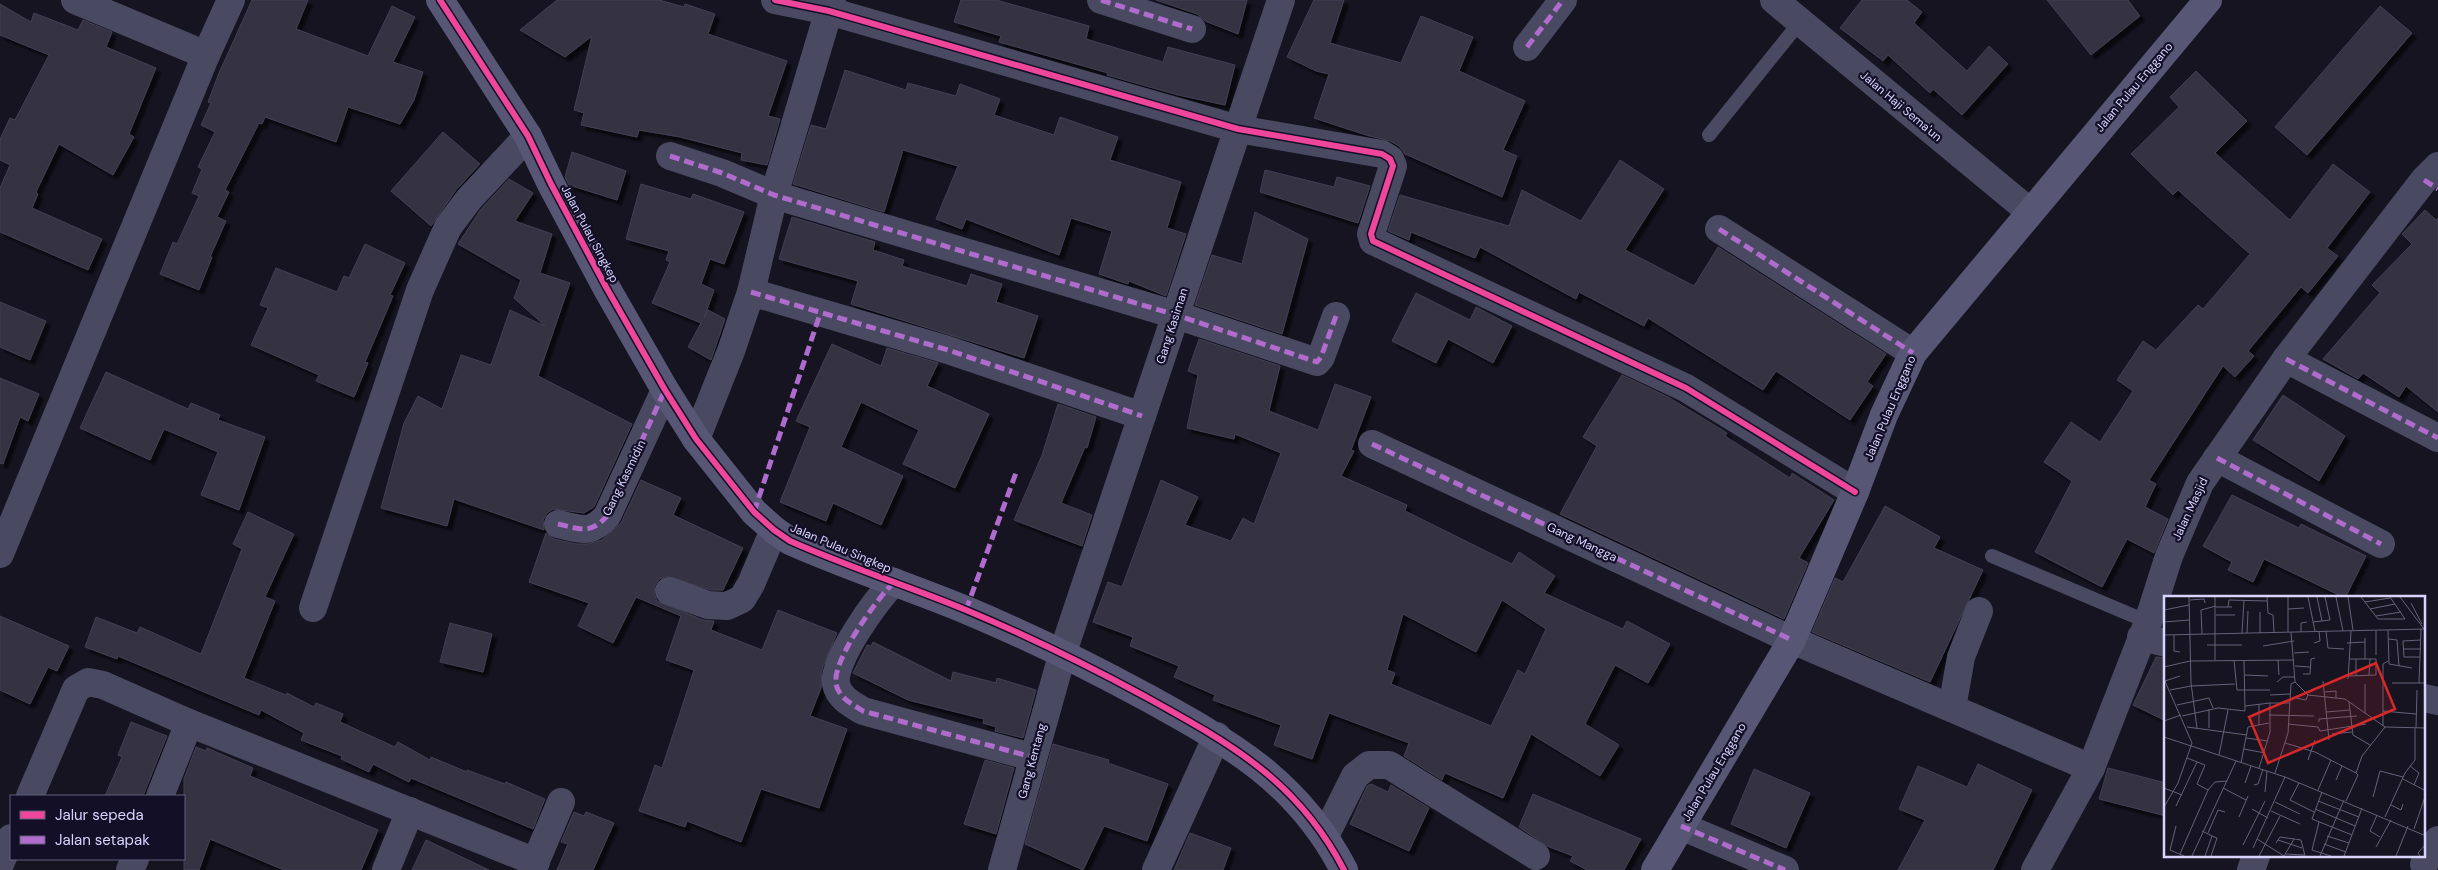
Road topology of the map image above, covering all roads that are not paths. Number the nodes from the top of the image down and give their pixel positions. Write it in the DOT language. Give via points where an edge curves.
graph roads {
  1 [pos="75,0"];
  2 [pos="231,0"];
  3 [pos="440,0"];
  4 [pos="775,0"];
  5 [pos="1101,0"];
  6 [pos="1281,0"];
  7 [pos="1563,0"];
  8 [pos="1774,0"];
  9 [pos="2208,0"];
  10 [pos="831,5"];
  11 [pos="1800,22"];
  12 [pos="1192,29"];
  13 [pos="1527,48"];
  14 [pos="206,55"];
  15 [pos="1238,129"];
  16 [pos="1709,135"];
  17 [pos="528,136"];
  18 [pos="670,156"];
  19 [pos="2434,178"];
  20 [pos="774,195"];
  21 [pos="2029,211"];
  22 [pos="1719,229"];
  23 [pos="751,292"];
  24 [pos="1176,316"];
  25 [pos="1336,316"];
  26 [pos="1913,353"];
  27 [pos="2286,359"];
  28 [pos="665,390"];
  29 [pos="1142,416"];
  30 [pos="2438,438"];
  31 [pos="696,439"];
  32 [pos="1372,444"];
  33 [pos="2217,458"];
  34 [pos="1855,492"];
  35 [pos="558,524"];
  36 [pos="774,530"];
  37 [pos="2381,544"];
  38 [pos="0,554"];
  39 [pos="1992,556"];
  40 [pos="894,582"];
  41 [pos="669,591"];
  42 [pos="313,608"];
  43 [pos="1979,611"];
  44 [pos="2152,634"];
  45 [pos="1792,640"];
  46 [pos="1063,652"];
  47 [pos="1952,708"];
  48 [pos="189,723"];
  49 [pos="1217,736"];
  50 [pos="1032,757"];
  51 [pos="2091,768"];
  52 [pos="30,795"];
  53 [pos="160,795"];
  54 [pos="561,802"];
  55 [pos="410,810"];
  56 [pos="1681,826"];
  57 [pos="1325,836"];
  58 [pos="10,840"];
  59 [pos="2438,840"];
  60 [pos="1536,856"];
  61 [pos="2255,858"];
  62 [pos="0,864"];
  63 [pos="2424,864"];
  64 [pos="534,866"];
  65 [pos="386,870"];
  66 [pos="1002,870"];
  67 [pos="1156,870"];
  68 [pos="1344,870"];
  69 [pos="1656,870"];
  70 [pos="1785,870"];
  71 [pos="2034,870"];
  72 [pos="2250,870"];
  1 -- 14 [label="street"];
  2 -- 14 [label="street"];
  3 -- 17 [label="street, Jalan Pulau Singkep"];
  4 -- 10 [label="street"];
  5 -- 12 [label="street"];
  6 -- 15 [label="street, Gang Kasiman"];
  7 -- 13 [label="street"];
  8 -- 11 [label="street, Jalan Haji Sema'un"];
  9 -- 21 [label="street, Jalan Pulau Enggano"];
  10 -- 15 [label="street"];
  10 -- 20 [label="street"];
  11 -- 16 [label="lane"];
  11 -- 21 [label="street, Jalan Haji Sema'un"];
  14 -- 38 [label="street"];
  15 -- 24 [label="street, Gang Kasiman"];
  15 -- 34 [label="street" via="1382,154 1390,159 1393,166 1371,234 1373,240 1686,388"];
  17 -- 28 [label="street, Jalan Pulau Singkep" via="588,253"];
  17 -- 42 [label="street" via="469,200 448,228 420,290"];
  18 -- 20 [label="street"];
  19 -- 27 [label="street, Jalan Masjid"];
  20 -- 23 [label="street"];
  20 -- 24 [label="street"];
  21 -- 26 [label="street, Jalan Pulau Enggano"];
  22 -- 26 [label="street"];
  23 -- 29 [label="street" via="948,350"];
  23 -- 31 [label="street"];
  24 -- 25 [label="street" via="1317,362"];
  24 -- 29 [label="street, Gang Kasiman"];
  26 -- 34 [label="street, Jalan Pulau Enggano" via="1884,415"];
  27 -- 30 [label="street"];
  27 -- 33 [label="street, Jalan Masjid"];
  28 -- 31 [label="street, Jalan Pulau Singkep"];
  28 -- 35 [label="street, Gang Kasmidin" via="607,516 598,526 586,530"];
  29 -- 46 [label="street, Gang Kasiman"];
  31 -- 36 [label="street, Jalan Pulau Singkep" via="754,512"];
  32 -- 45 [label="street, Gang Mangga"];
  33 -- 37 [label="street"];
  33 -- 44 [label="street, Jalan Masjid" via="2200,482 2169,556"];
  34 -- 45 [label="street, Jalan Pulau Enggano"];
  36 -- 40 [label="street, Jalan Pulau Singkep" via="809,550"];
  36 -- 41 [label="street" via="742,599 727,606 708,605"];
  39 -- 44 [label="lane"];
  40 -- 46 [label="street, Jalan Pulau Singkep"];
  40 -- 50 [label="street" via="864,618 838,669 836,684 846,701 862,710"];
  43 -- 47 [label="street" via="1961,657"];
  44 -- 51 [label="street, Jalan Masjid"];
  45 -- 47 [label="street, Gang Mangga"];
  45 -- 56 [label="street, Jalan Pulau Enggano"];
  46 -- 49 [label="street, Jalan Pulau Singkep"];
  46 -- 50 [label="street, Gang Kentang"];
  47 -- 51 [label="street, Gang Mangga"];
  48 -- 52 [label="street" via="103,685 81,684"];
  48 -- 53 [label="street"];
  48 -- 55 [label="street"];
  49 -- 57 [label="street, Jalan Pulau Singkep" via="1245,755 1287,792 1307,811"];
  49 -- 67 [label="street"];
  50 -- 66 [label="street, Gang Kentang"];
  51 -- 71 [label="street, Jalan Masjid"];
  54 -- 64 [label="street"];
  55 -- 64 [label="street"];
  55 -- 65 [label="street"];
  56 -- 69 [label="street, Jalan Pulau Enggano"];
  56 -- 70 [label="street"];
  57 -- 60 [label="street" via="1355,776 1369,765 1389,765"];
  57 -- 68 [label="street, Jalan Pulau Singkep"];
  58 -- 62 [label="street"];
  59 -- 63 [label="street"];
  61 -- 72 [label="street"];
}
